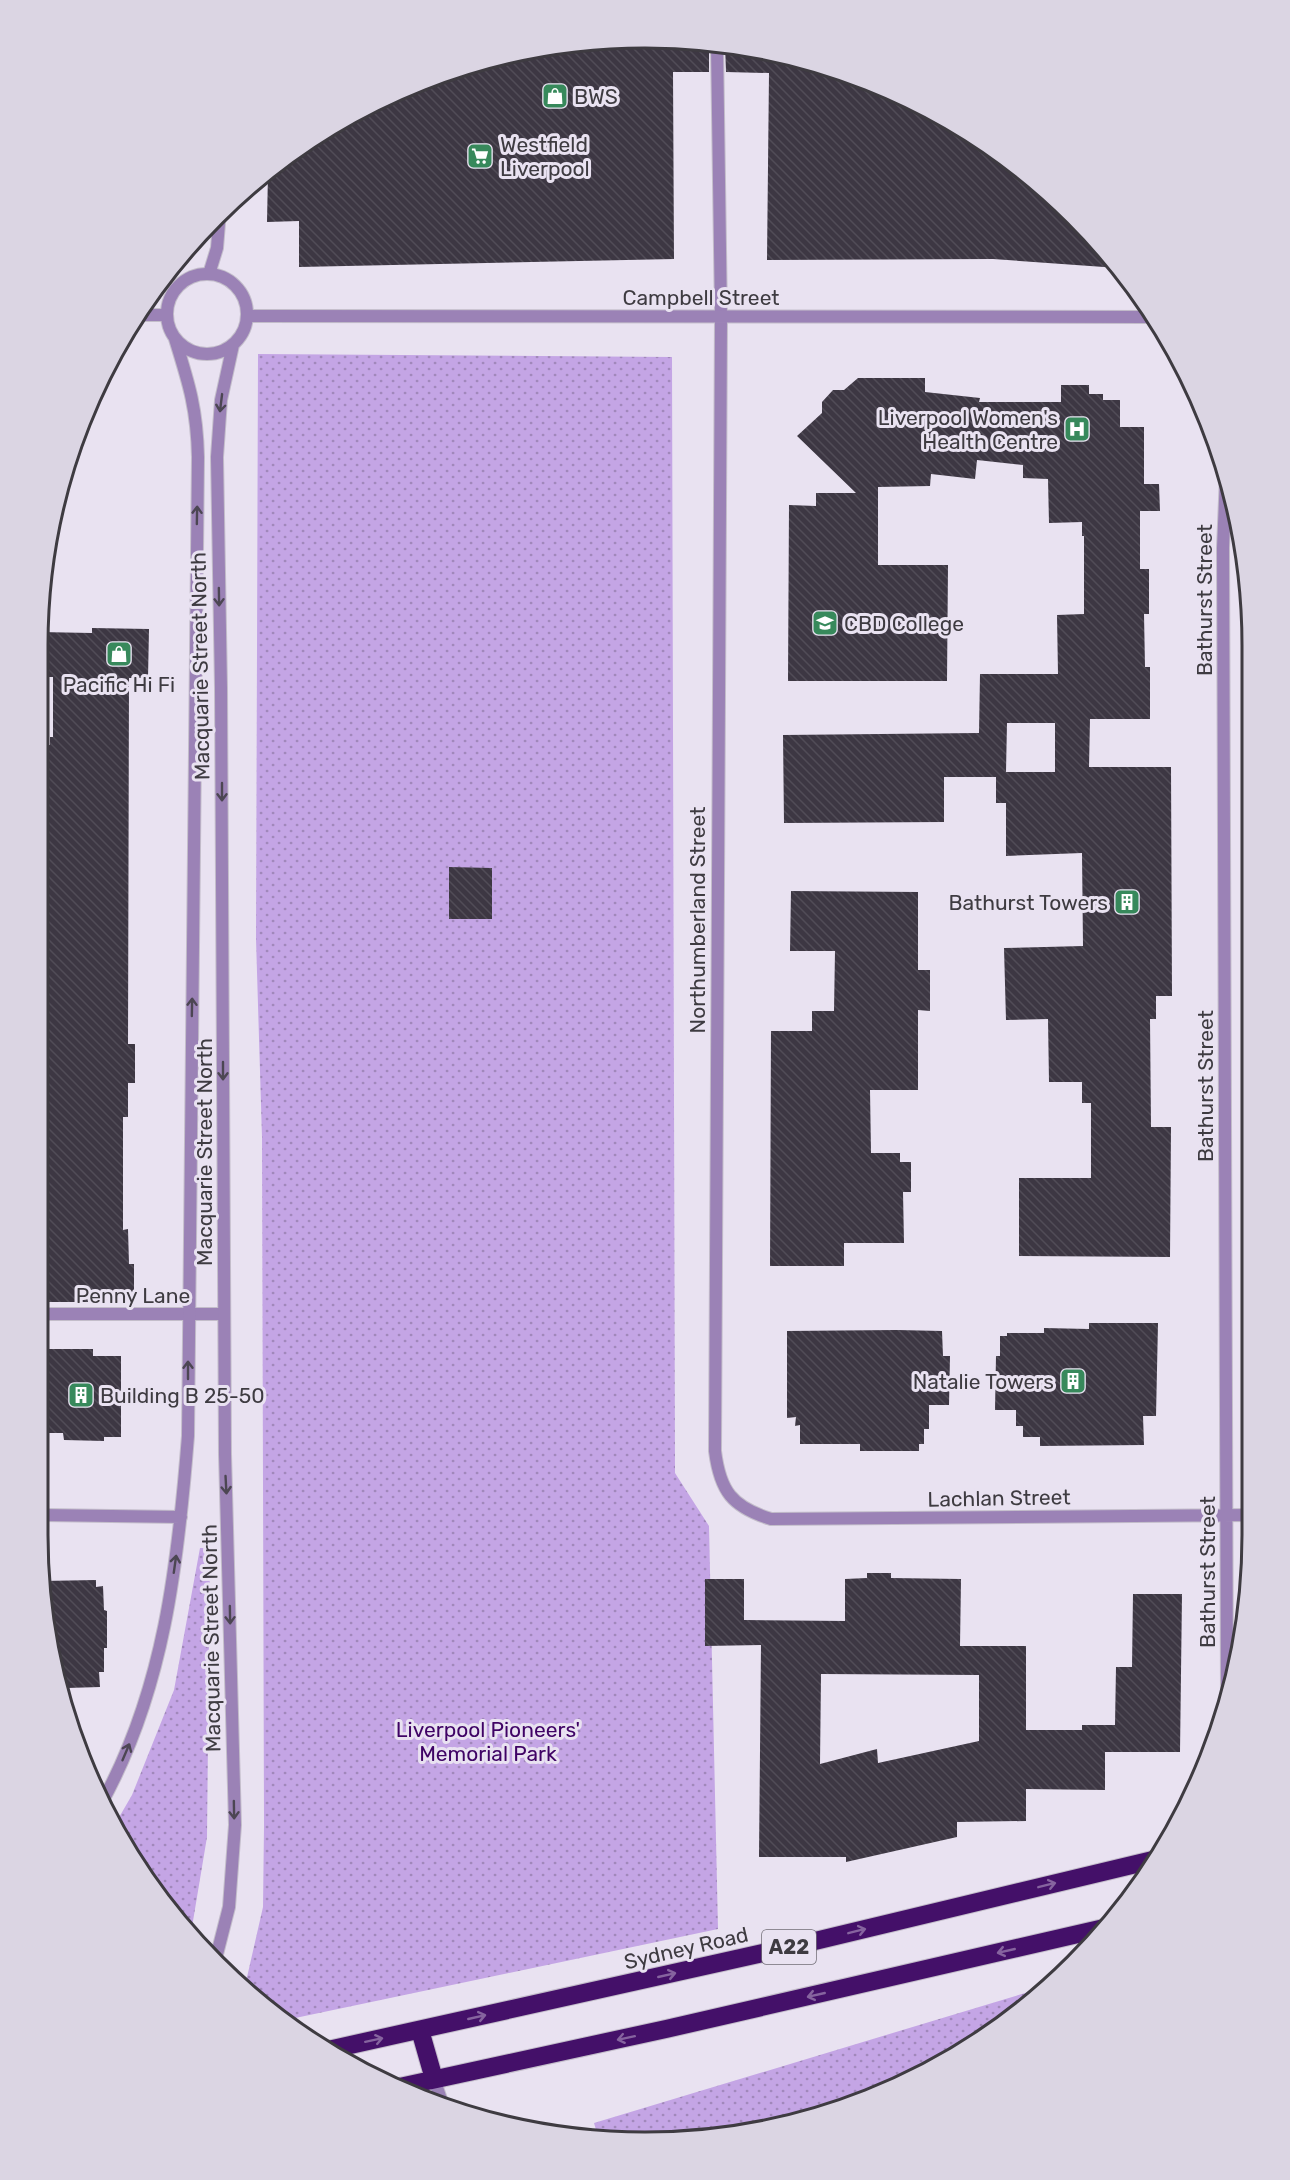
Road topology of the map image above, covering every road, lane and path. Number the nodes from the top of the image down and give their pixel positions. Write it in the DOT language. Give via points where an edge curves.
graph roads {
  1 [pos="717,52"];
  2 [pos="219,227"];
  3 [pos="209,274"];
  4 [pos="148,315"];
  5 [pos="167,315"];
  6 [pos="247,316"];
  7 [pos="721,316"];
  8 [pos="1143,317"];
  9 [pos="175,339"];
  10 [pos="233,345"];
  11 [pos="1225,503"];
  12 [pos="48,1314"];
  13 [pos="189,1314"];
  14 [pos="224,1314"];
  15 [pos="748,1512"];
  16 [pos="48,1515"];
  17 [pos="1226,1515"];
  18 [pos="1242,1515"];
  19 [pos="182,1517"];
  20 [pos="1227,1669"];
  21 [pos="106,1791"];
  22 [pos="1144,1862"];
  23 [pos="1092,1931"];
  24 [pos="218,1951"];
  25 [pos="420,2030"];
  26 [pos="339,2048"];
  27 [pos="434,2079"];
  28 [pos="411,2084"];
  29 [pos="440,2095"];
  1 -- 7 [label="street, Northumberland Street"];
  2 -- 3 [label="street"];
  3 -- 5 [label="street" via="179,286 169,302"];
  3 -- 6 [label="street" via="232,283 246,303"];
  4 -- 5 [label="street"];
  5 -- 9 [label="street"];
  6 -- 7 [label="street, Campbell Street"];
  6 -- 10 [label="street"];
  7 -- 8 [label="street, Campbell Street"];
  7 -- 15 [label="street, Northumberland Street" via="715,1451 718,1475 729,1496"];
  9 -- 10 [label="street" via="196,353 209,355"];
  13 -- 9 [label="street, Macquarie Street North, one-way" via="198,457 194,398"];
  10 -- 14 [label="street, Macquarie Street North, one-way" via="221,400 217,457"];
  11 -- 17 [label="street, Bathurst Street"];
  12 -- 13 [label="street, Penny Lane"];
  13 -- 14 [label="street, Penny Lane"];
  19 -- 13 [label="street, Macquarie Street North, one-way" via="188,1436"];
  14 -- 24 [label="street, Macquarie Street North, one-way" via="235,1825 229,1907"];
  15 -- 17 [label="street, Lachlan Street" via="794,1520"];
  16 -- 19 [label="street"];
  17 -- 18 [label="street, Lachlan Street"];
  17 -- 20 [label="street, Bathurst Street"];
  21 -- 19 [label="street, Macquarie Street North, one-way" via="138,1722 153,1676 167,1621"];
  25 -- 22 [label="highway, Sydney Road / A22, one-way"];
  23 -- 27 [label="highway, A22, one-way"];
  26 -- 25 [label="highway, Sydney Road / A22, one-way"];
  25 -- 27 [label="highway"];
  27 -- 28 [label="highway, A22"];
  27 -- 29 [label="street"];
}
